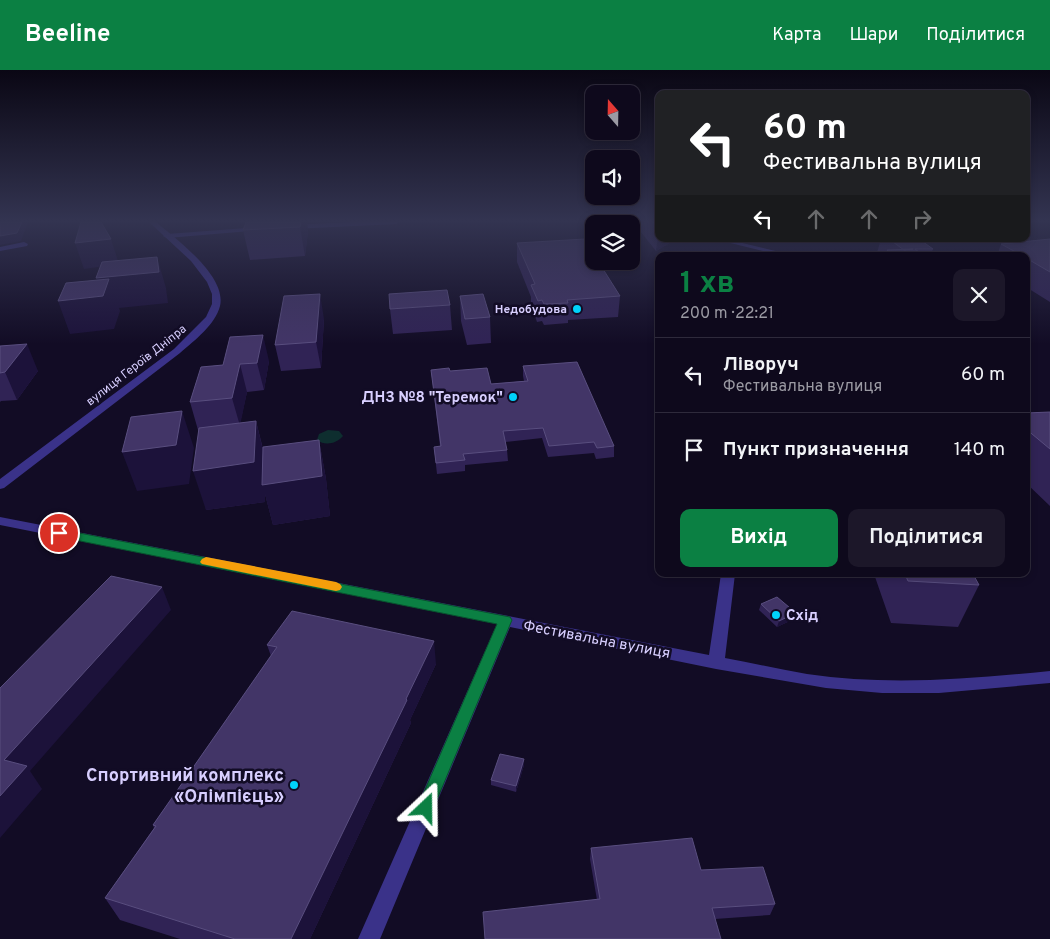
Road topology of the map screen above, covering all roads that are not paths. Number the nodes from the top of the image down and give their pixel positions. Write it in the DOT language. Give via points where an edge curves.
graph roads {
  1 [pos="194,263"];
  2 [pos="0,485"];
  3 [pos="0,521"];
  4 [pos="728,577"];
  5 [pos="506,620"];
  6 [pos="716,663"];
  7 [pos="1050,677"];
  8 [pos="369,939"];
  1 -- 2 [label="street, вулиця Героїв Дніпра" via="212,281 217,301 210,318 160,365"];
  3 -- 5 [label="street, Фестивальна вулиця"];
  4 -- 6 [label="street"];
  5 -- 6 [label="street, Фестивальна вулиця"];
  5 -- 8 [label="street"];
  6 -- 7 [label="street, Фестивальна вулиця" via="808,680 879,686 960,686"];
}
